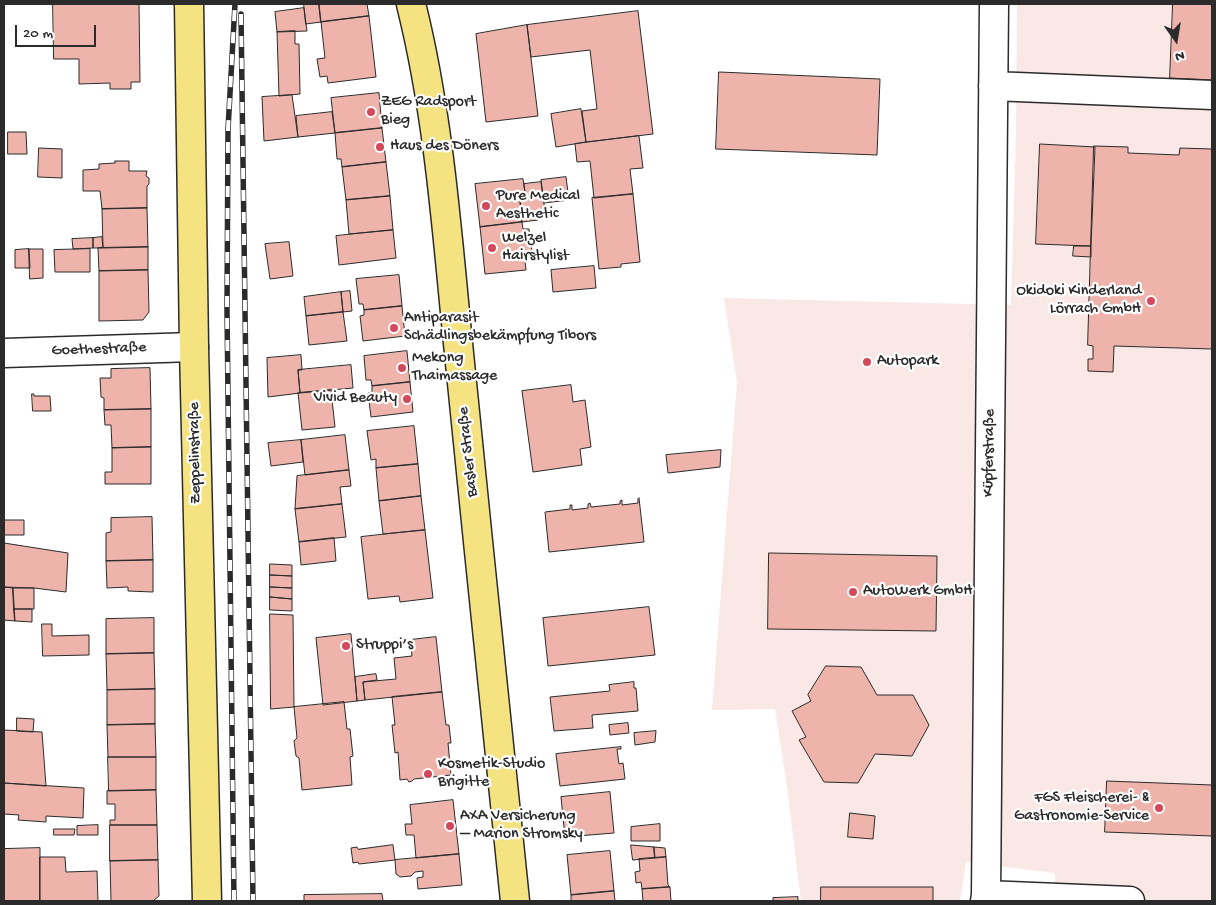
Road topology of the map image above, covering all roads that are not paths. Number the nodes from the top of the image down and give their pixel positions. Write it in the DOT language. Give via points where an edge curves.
graph roads {
  1 [pos="189,4"];
  2 [pos="411,4"];
  3 [pos="994,4"];
  4 [pos="993,86"];
  5 [pos="1212,95"];
  6 [pos="194,348"];
  7 [pos="4,353"];
  8 [pos="986,898"];
  9 [pos="207,901"];
  10 [pos="515,901"];
  11 [pos="1130,901"];
  1 -- 6 [label="main road, Zeppelinstraße"];
  2 -- 10 [label="main road, Basler Straße" via="432,105 446,220"];
  3 -- 4 [label="street, Küpferstraße"];
  4 -- 5 [label="street"];
  4 -- 8 [label="street, Küpferstraße"];
  6 -- 7 [label="street, Goethestraße"];
  6 -- 9 [label="main road, Zeppelinstraße"];
  8 -- 11 [label="street"];
}
